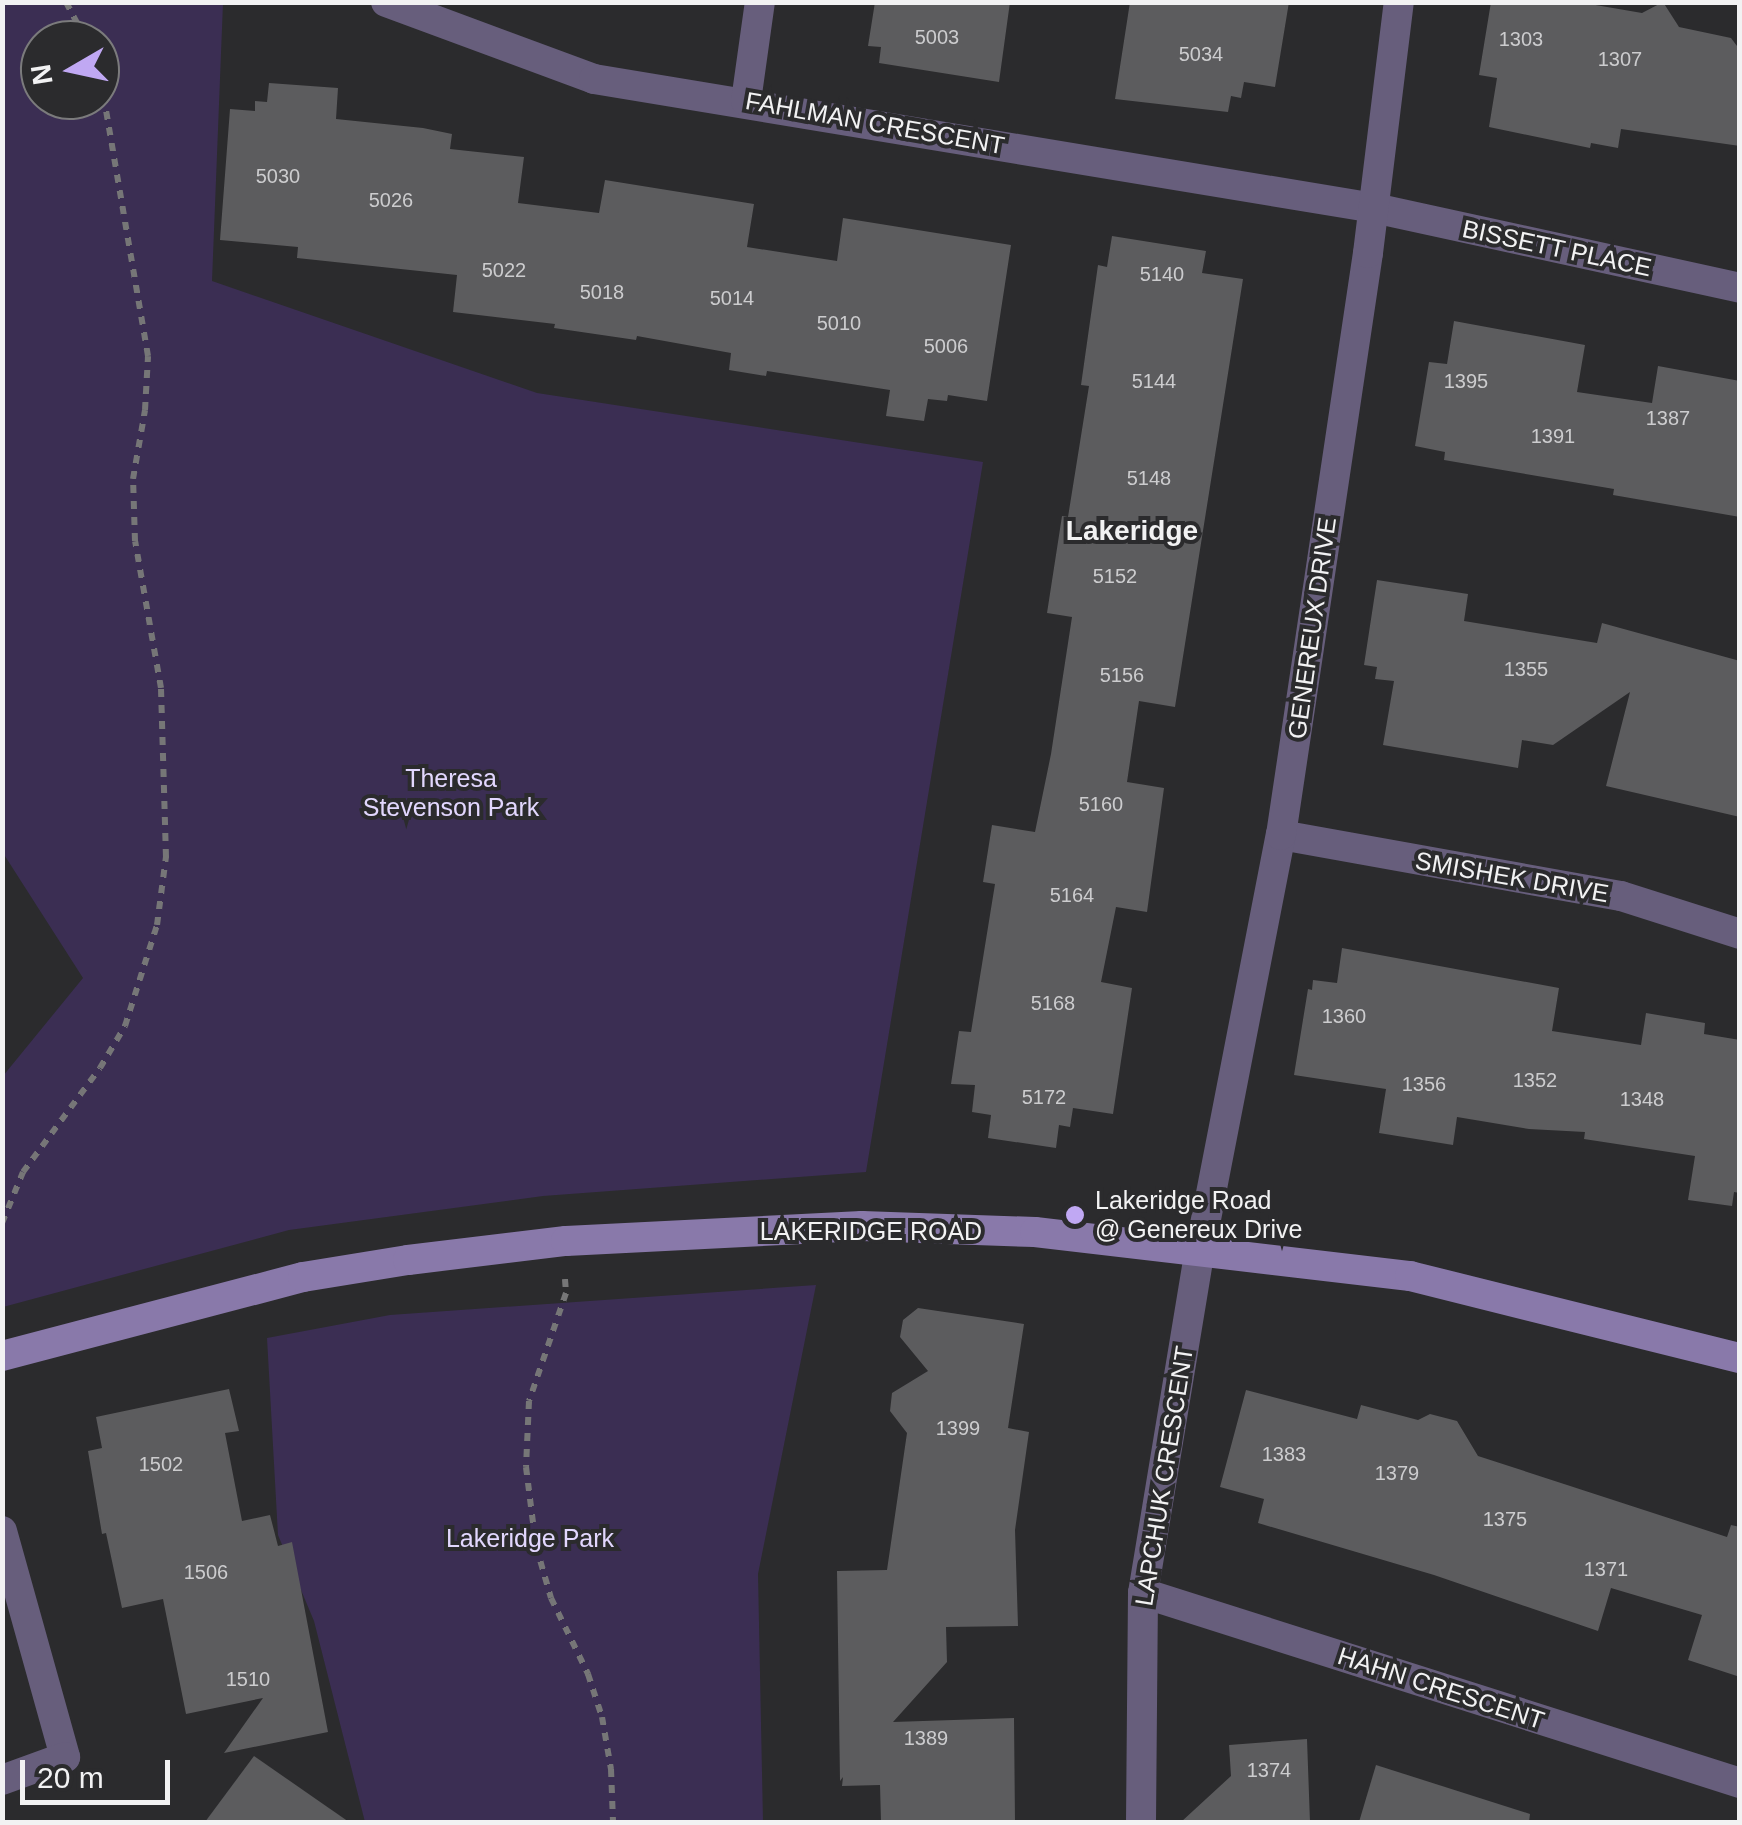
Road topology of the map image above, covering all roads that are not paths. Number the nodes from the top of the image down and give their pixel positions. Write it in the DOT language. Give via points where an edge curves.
graph roads {
  1 [pos="386,2"];
  2 [pos="760,2"];
  3 [pos="1399,2"];
  4 [pos="746,101"];
  5 [pos="1374,208"];
  6 [pos="1740,288"];
  7 [pos="1281,834"];
  8 [pos="1740,934"];
  9 [pos="1200,1250"];
  10 [pos="2,1356"];
  11 [pos="1740,1358"];
  12 [pos="2,1531"];
  13 [pos="1143,1593"];
  14 [pos="2,1780"];
  15 [pos="1740,1783"];
  16 [pos="1141,1822"];
  1 -- 4 [label="street, FAHLMAN CRESCENT" via="594,79"];
  2 -- 4 [label="street"];
  3 -- 5 [label="street, GENEREUX DRIVE"];
  4 -- 5 [label="street, FAHLMAN CRESCENT"];
  5 -- 6 [label="street, BISSETT PLACE"];
  5 -- 7 [label="street, GENEREUX DRIVE"];
  7 -- 8 [label="street, SMISHEK DRIVE" via="1620,896"];
  7 -- 9 [label="street, GENEREUX DRIVE"];
  9 -- 10 [label="street, LAKERIDGE ROAD" via="1035,1232 862,1226 566,1241 304,1277"];
  9 -- 11 [label="street, LAKERIDGE ROAD" via="1410,1276"];
  9 -- 13 [label="street, LAPCHUK CRESCENT"];
  12 -- 14 [label="street" via="65,1757"];
  13 -- 15 [label="street, HAHN CRESCENT"];
  13 -- 16 [label="street, LAPCHUK CRESCENT"];
}
